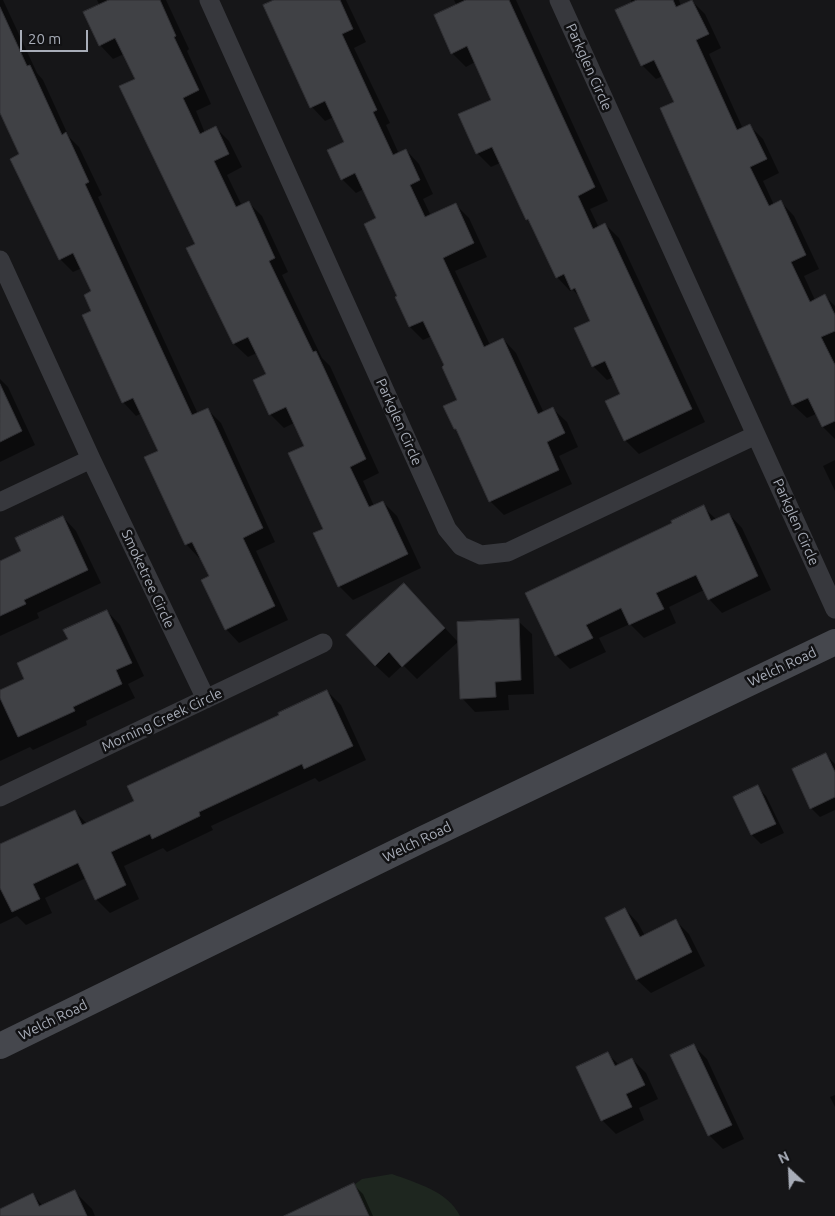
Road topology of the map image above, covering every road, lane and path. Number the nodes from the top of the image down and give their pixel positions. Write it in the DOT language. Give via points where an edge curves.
graph roads {
  1 [pos="209,0"];
  2 [pos="559,0"];
  3 [pos="0,260"];
  4 [pos="756,435"];
  5 [pos="91,459"];
  6 [pos="0,502"];
  7 [pos="835,609"];
  8 [pos="835,642"];
  9 [pos="323,643"];
  10 [pos="206,699"];
  11 [pos="0,797"];
  12 [pos="0,1046"];
  1 -- 4 [label="street, Parkglen Circle" via="446,529 461,546 480,555 508,552"];
  2 -- 4 [label="street, Parkglen Circle"];
  3 -- 5 [label="street, Smoketree Circle"];
  4 -- 7 [label="street, Parkglen Circle"];
  5 -- 6 [label="street"];
  5 -- 10 [label="street, Smoketree Circle"];
  8 -- 12 [label="main road, Welch Road" via="362,868"];
  9 -- 10 [label="street, Morning Creek Circle"];
  10 -- 11 [label="street, Morning Creek Circle"];
}
